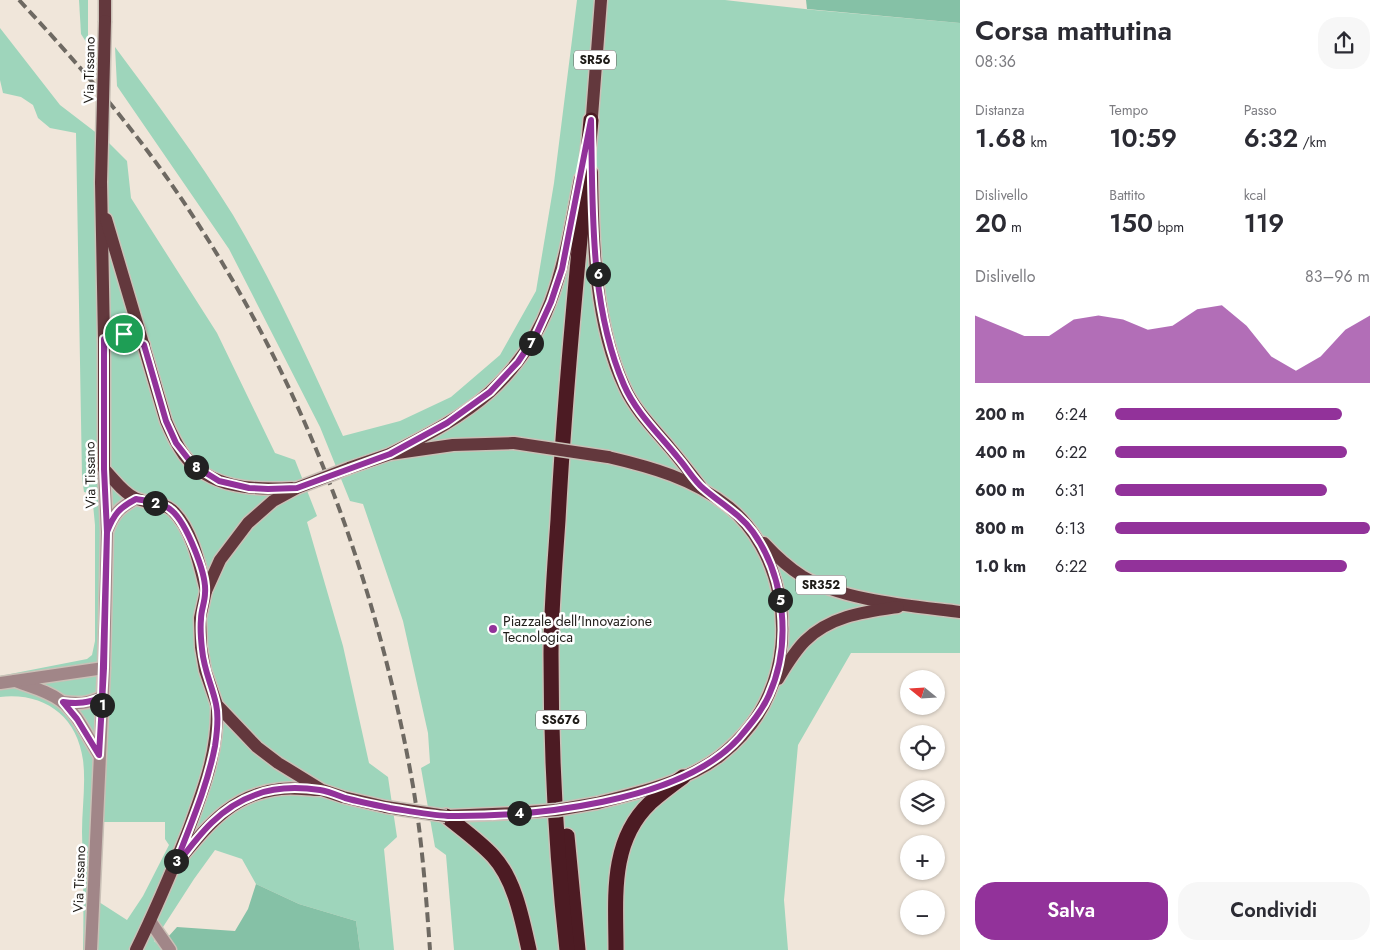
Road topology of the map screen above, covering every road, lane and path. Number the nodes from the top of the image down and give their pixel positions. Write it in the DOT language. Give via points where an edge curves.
graph roads {
  1 [pos="105,0"];
  2 [pos="601,0"];
  3 [pos="591,120"];
  4 [pos="101,204"];
  5 [pos="104,339"];
  6 [pos="144,345"];
  7 [pos="390,454"];
  8 [pos="104,469"];
  9 [pos="701,487"];
  10 [pos="297,488"];
  11 [pos="559,490"];
  12 [pos="136,499"];
  13 [pos="752,530"];
  14 [pos="107,532"];
  15 [pos="206,591"];
  16 [pos="906,605"];
  17 [pos="960,612"];
  18 [pos="104,668"];
  19 [pos="15,681"];
  20 [pos="0,683"];
  21 [pos="769,694"];
  22 [pos="102,697"];
  23 [pos="63,702"];
  24 [pos="217,705"];
  25 [pos="99,755"];
  26 [pos="683,777"];
  27 [pos="322,790"];
  28 [pos="446,816"];
  29 [pos="174,868"];
  30 [pos="150,921"];
  31 [pos="91,950"];
  32 [pos="136,950"];
  33 [pos="170,950"];
  34 [pos="529,950"];
  35 [pos="567,950"];
  36 [pos="578,950"];
  37 [pos="616,950"];
  1 -- 4 [label="main road, Via Tissano, bridge"];
  2 -- 3 [label="main road, SR56"];
  3 -- 7 [label="main road, SR56" via="562,269 536,335 518,362 490,392 447,423"];
  3 -- 9 [label="main road, SR56" via="596,263 611,351 625,388 646,420"];
  3 -- 11 [label="highway, SS676"];
  4 -- 5 [label="main road, Via Tissano"];
  4 -- 6 [label="main road"];
  5 -- 6 [label="main road" via="124,334"];
  5 -- 8 [label="main road, Via Tissano"];
  6 -- 10 [label="main road" via="166,421 176,443 193,465 233,486"];
  7 -- 9 [label="main road, bridge" via="453,445 514,443 651,467"];
  7 -- 10 [label="main road, bridge"];
  8 -- 12 [label="main road"];
  8 -- 14 [label="street, Via Tissano"];
  9 -- 13 [label="main road" via="730,508"];
  10 -- 15 [label="main road" via="273,501 248,523 220,560"];
  11 -- 35 [label="highway, SS676" via="551,652 554,783"];
  11 -- 36 [label="highway, SS676" via="562,781"];
  12 -- 14 [label="street" via="112,517"];
  12 -- 15 [label="main road" via="161,504 182,521"];
  13 -- 16 [label="main road, SR352" via="788,566 818,584 840,592"];
  13 -- 21 [label="main road" via="770,562 780,600 780,653"];
  14 -- 18 [label="street, Via Tissano"];
  15 -- 24 [label="main road" via="200,618 202,647 205,670"];
  16 -- 17 [label="main road, SR352"];
  16 -- 21 [label="main road, SR352" via="854,615 817,631 791,659"];
  18 -- 19 [label="street"];
  18 -- 22 [label="street, Via Tissano"];
  19 -- 20 [label="street"];
  19 -- 23 [label="street"];
  21 -- 26 [label="main road" via="757,716 734,743"];
  22 -- 23 [label="street" via="88,703"];
  22 -- 25 [label="street, Via Tissano"];
  23 -- 25 [label="street"];
  24 -- 27 [label="main road" via="257,747"];
  24 -- 29 [label="main road" via="215,745 209,771"];
  25 -- 31 [label="street, Via Tissano"];
  26 -- 28 [label="main road, bridge" via="632,794 557,810"];
  26 -- 37 [label="highway" via="650,803 628,832 617,871"];
  27 -- 28 [label="main road, bridge" via="386,807"];
  27 -- 29 [label="main road" via="282,789 257,794 230,806 204,829"];
  28 -- 34 [label="highway" via="477,840 504,872"];
  29 -- 30 [label="main road"];
  30 -- 32 [label="main road"];
  30 -- 33 [label="street"];
}
